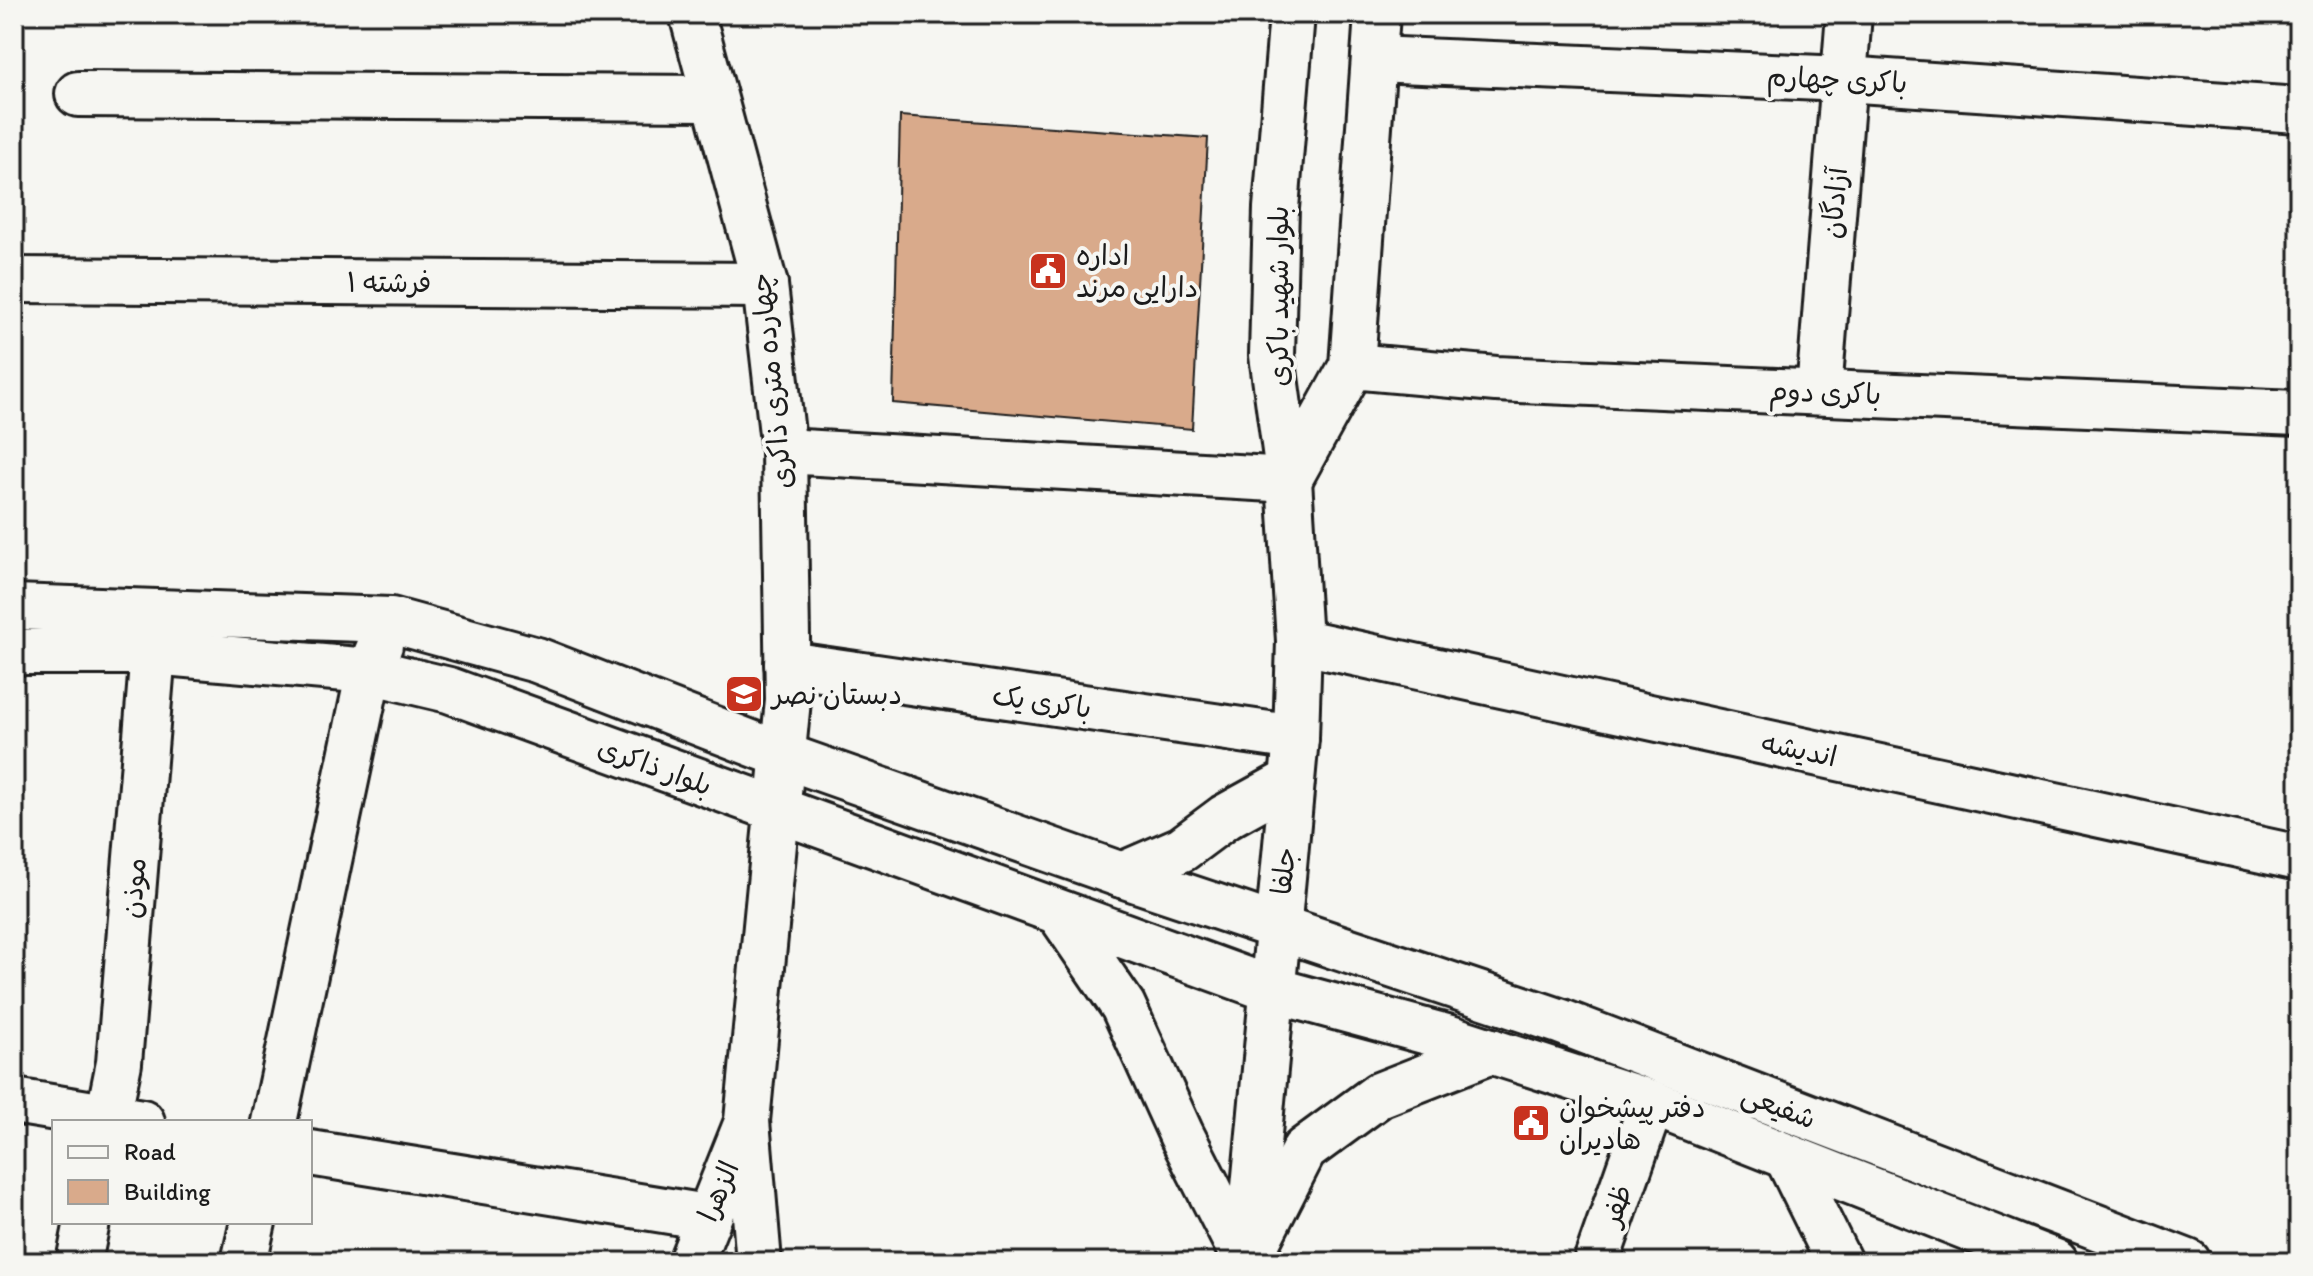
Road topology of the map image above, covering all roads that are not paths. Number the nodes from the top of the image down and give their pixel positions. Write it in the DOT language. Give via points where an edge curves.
graph roads {
  1 [pos="692,14"];
  2 [pos="1292,14"];
  3 [pos="1377,14"];
  4 [pos="1849,14"];
  5 [pos="1374,59"];
  6 [pos="1844,79"];
  7 [pos="78,94"];
  8 [pos="713,98"];
  9 [pos="2299,110"];
  10 [pos="14,280"];
  11 [pos="765,285"];
  12 [pos="1352,366"];
  13 [pos="1819,392"];
  14 [pos="2299,413"];
  15 [pos="784,451"];
  16 [pos="1289,480"];
  17 [pos="14,607"];
  18 [pos="391,620"];
  19 [pos="1299,641"];
  20 [pos="14,652"];
  21 [pos="153,652"];
  22 [pos="787,664"];
  23 [pos="369,671"];
  24 [pos="1296,738"];
  25 [pos="782,755"];
  26 [pos="1292,780"];
  27 [pos="775,811"];
  28 [pos="2299,858"];
  29 [pos="1122,875"];
  30 [pos="1060,914"];
  31 [pos="1277,926"];
  32 [pos="1273,990"];
  33 [pos="1491,1051"];
  34 [pos="14,1101"];
  35 [pos="1652,1103"];
  36 [pos="119,1120"];
  37 [pos="274,1120"];
  38 [pos="747,1121"];
  39 [pos="312,1153"];
  40 [pos="1787,1157"];
  41 [pos="2025,1200"];
  42 [pos="707,1217"];
  43 [pos="87,1224"];
  44 [pos="253,1224"];
  45 [pos="2010,1254"];
  46 [pos="79,1262"];
  47 [pos="244,1262"];
  48 [pos="691,1262"];
  49 [pos="759,1262"];
  50 [pos="1247,1262"];
  51 [pos="1596,1262"];
  52 [pos="1839,1262"];
  53 [pos="2055,1262"];
  54 [pos="2188,1262"];
  1 -- 8 [label="street, چهارده متری ذاکری"];
  2 -- 16 [label="street, بلوار شهید باکری" via="1276,208 1272,355"];
  3 -- 5 [label="street, بلوار شهید باکری"];
  4 -- 6 [label="street, آزادگان"];
  5 -- 6 [label="street, باکری چهارم"];
  5 -- 12 [label="street, بلوار شهید باکری"];
  6 -- 9 [label="street, باکری چهارم"];
  6 -- 13 [label="street, آزادگان"];
  7 -- 8 [label="street"];
  8 -- 11 [label="street, چهارده متری ذاکری"];
  10 -- 11 [label="street, فرشته ۱"];
  11 -- 15 [label="street, چهارده متری ذاکری"];
  12 -- 13 [label="street, باکری دوم" via="1496,379"];
  12 -- 16 [label="street, بلوار شهید باکری"];
  13 -- 14 [label="street, باکری دوم"];
  15 -- 16 [label="street"];
  15 -- 22 [label="street, چهارده متری ذاکری"];
  16 -- 19 [label="street, جلفا"];
  17 -- 18 [label="street, بلوار ذاکری"];
  18 -- 23 [label="street"];
  18 -- 25 [label="street, بلوار ذاکری" via="537,660"];
  19 -- 24 [label="street, جلفا"];
  19 -- 28 [label="street, اندیشه"];
  20 -- 21 [label="street, بلوار ذاکری"];
  21 -- 23 [label="street, بلوار ذاکری"];
  21 -- 36 [label="street, موذن" via="119,1063"];
  22 -- 24 [label="street, باکری یک"];
  22 -- 25 [label="street, چهارده متری ذاکری"];
  23 -- 27 [label="street, بلوار ذاکری" via="449,690"];
  23 -- 37 [label="street"];
  24 -- 26 [label="street, جلفا"];
  25 -- 27 [label="street, چهارده متری ذاکری"];
  25 -- 29 [label="street, بلوار ذاکری"];
  26 -- 29 [label="street" via="1225,817 1182,849"];
  26 -- 31 [label="street, جلفا"];
  27 -- 30 [label="street, بلوار ذاکری"];
  27 -- 38 [label="street, چهارده متری ذاکری"];
  29 -- 31 [label="street, بلوار ذاکری"];
  30 -- 32 [label="street, بلوار ذاکری"];
  30 -- 50 [label="street" via="1123,1006"];
  31 -- 32 [label="street, جلفا"];
  31 -- 41 [label="street, شفیعی" via="1562,1022"];
  32 -- 33 [label="street, شفیعی"];
  32 -- 50 [label="street, جلفا"];
  33 -- 35 [label="street, شفیعی"];
  33 -- 50 [label="street" via="1379,1095 1304,1150"];
  34 -- 36 [label="street"];
  35 -- 40 [label="street, شفیعی"];
  35 -- 51 [label="street, ظفر"];
  38 -- 42 [label="street, الزهرا"];
  38 -- 49 [label="street"];
  39 -- 42 [label="street"];
  40 -- 45 [label="street, شفیعی"];
  40 -- 52 [label="street"];
  41 -- 45 [label="street"];
  41 -- 54 [label="street, شفیعی"];
  42 -- 48 [label="street, الزهرا"];
  43 -- 46 [label="street"];
  44 -- 47 [label="street"];
  45 -- 53 [label="street, شفیعی"];
}
